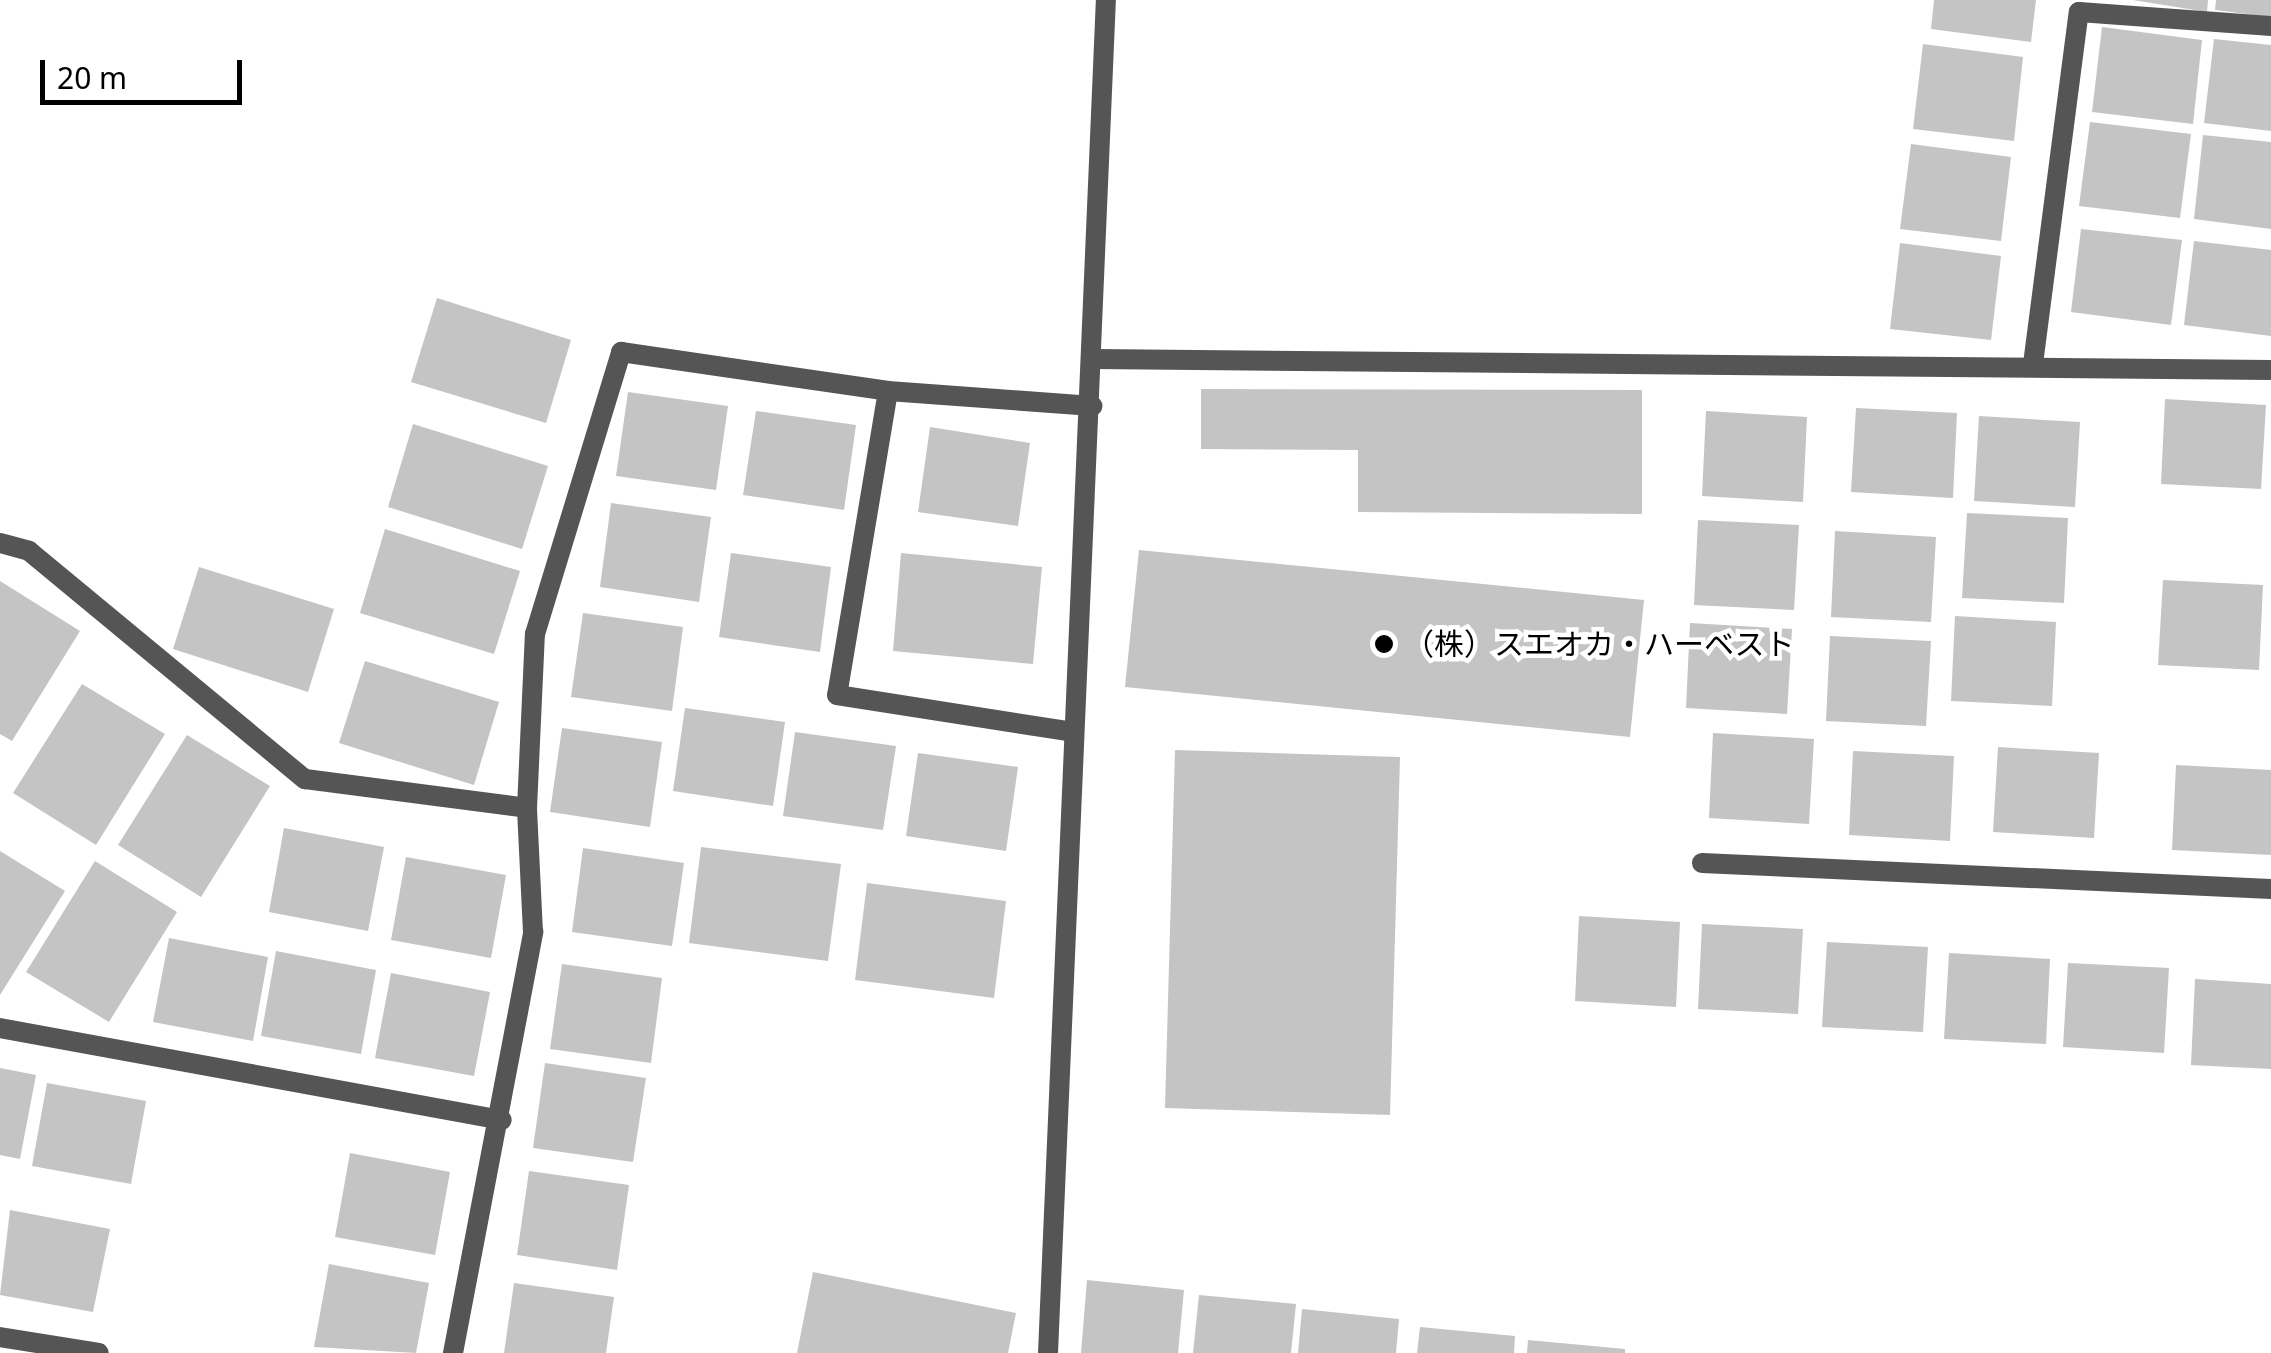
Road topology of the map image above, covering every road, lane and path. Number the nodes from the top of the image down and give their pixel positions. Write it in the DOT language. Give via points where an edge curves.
graph roads {
  1 [pos="1106,0"];
  2 [pos="2271,26"];
  3 [pos="1094,359"];
  4 [pos="2034,364"];
  5 [pos="2271,370"];
  6 [pos="888,391"];
  7 [pos="1092,406"];
  8 [pos="0,543"];
  9 [pos="1073,732"];
  10 [pos="527,808"];
  11 [pos="1702,863"];
  12 [pos="2271,888"];
  13 [pos="0,1028"];
  14 [pos="502,1120"];
  15 [pos="0,1338"];
  16 [pos="98,1353"];
  17 [pos="452,1353"];
  18 [pos="1048,1353"];
  1 -- 3 [label="street"];
  2 -- 4 [label="street" via="2079,12"];
  3 -- 4 [label="street"];
  3 -- 7 [label="street"];
  4 -- 5 [label="street"];
  6 -- 7 [label="street"];
  6 -- 9 [label="street" via="836,694"];
  6 -- 10 [label="street" via="621,352 536,634"];
  7 -- 9 [label="street"];
  8 -- 10 [label="street" via="29,551 305,779"];
  9 -- 18 [label="street"];
  10 -- 14 [label="street" via="533,932"];
  11 -- 12 [label="street"];
  13 -- 14 [label="street"];
  14 -- 17 [label="street"];
  15 -- 16 [label="street"];
}
